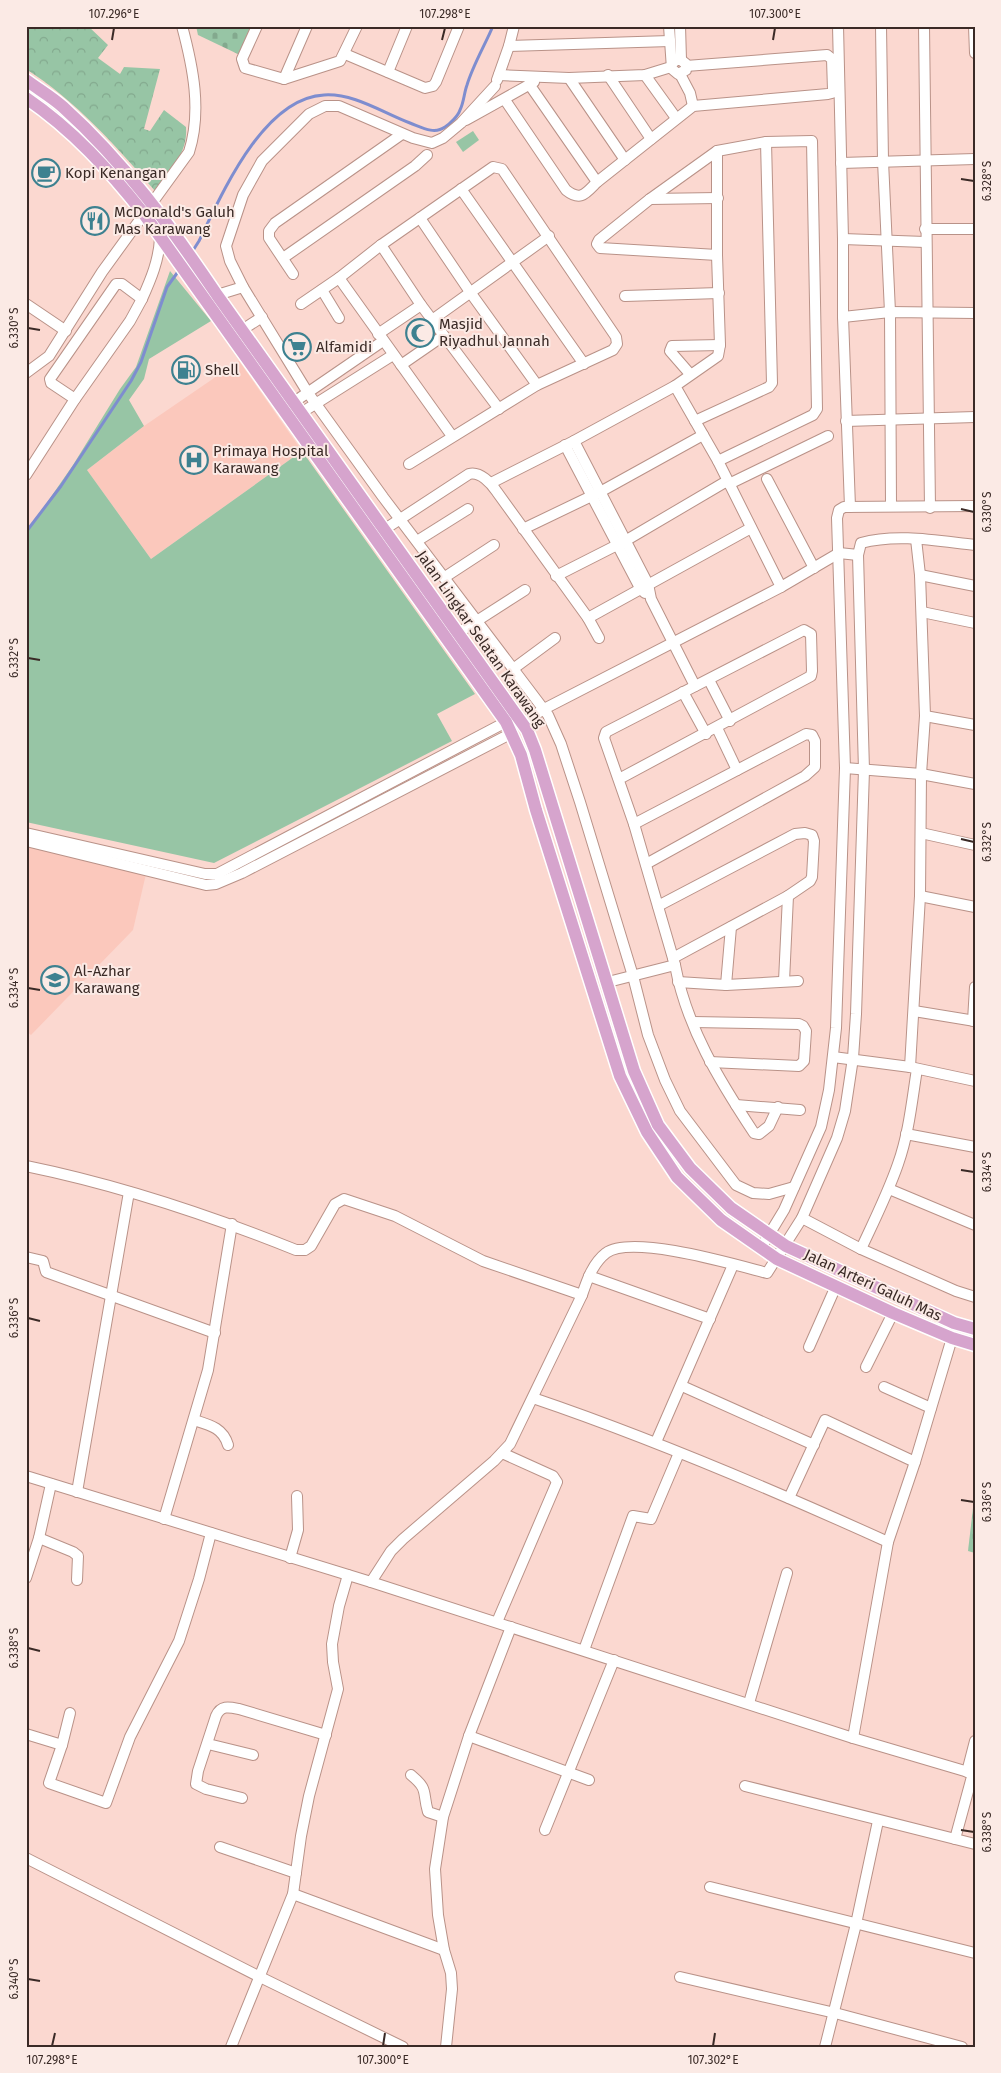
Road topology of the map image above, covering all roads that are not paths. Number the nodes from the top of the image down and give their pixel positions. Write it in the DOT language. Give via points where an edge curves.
graph roads {
  1 [pos="182,26"];
  2 [pos="257,26"];
  3 [pos="307,26"];
  4 [pos="356,26"];
  5 [pos="407,26"];
  6 [pos="459,26"];
  7 [pos="514,26"];
  8 [pos="669,26"];
  9 [pos="680,26"];
  10 [pos="838,26"];
  11 [pos="881,26"];
  12 [pos="924,26"];
  13 [pos="974,26"];
  14 [pos="670,41"];
  15 [pos="509,46"];
  16 [pos="975,53"];
  17 [pos="345,54"];
  18 [pos="678,66"];
  19 [pos="388,72"];
  20 [pos="499,75"];
  21 [pos="608,75"];
  22 [pos="645,75"];
  23 [pos="546,76"];
  24 [pos="569,78"];
  25 [pos="284,79"];
  26 [pos="26,80"];
  27 [pos="529,84"];
  28 [pos="495,86"];
  29 [pos="26,98"];
  30 [pos="501,101"];
  31 [pos="693,106"];
  32 [pos="676,118"];
  33 [pos="461,123"];
  34 [pos="402,134"];
  35 [pos="651,139"];
  36 [pos="766,142"];
  37 [pos="717,151"];
  38 [pos="427,155"];
  39 [pos="625,160"];
  40 [pos="927,160"];
  41 [pos="975,160"];
  42 [pos="883,161"];
  43 [pos="841,163"];
  44 [pos="597,182"];
  45 [pos="461,189"];
  46 [pos="718,198"];
  47 [pos="650,199"];
  48 [pos="152,203"];
  49 [pos="144,214"];
  50 [pos="420,218"];
  51 [pos="925,229"];
  52 [pos="975,229"];
  53 [pos="549,236"];
  54 [pos="160,238"];
  55 [pos="843,239"];
  56 [pos="887,241"];
  57 [pos="925,242"];
  58 [pos="381,245"];
  59 [pos="717,255"];
  60 [pos="283,258"];
  61 [pos="512,262"];
  62 [pos="293,274"];
  63 [pos="339,278"];
  64 [pos="198,279"];
  65 [pos="243,287"];
  66 [pos="322,290"];
  67 [pos="470,292"];
  68 [pos="719,293"];
  69 [pos="217,295"];
  70 [pos="625,296"];
  71 [pos="142,299"];
  72 [pos="26,304"];
  73 [pos="301,304"];
  74 [pos="421,305"];
  75 [pos="890,312"];
  76 [pos="928,312"];
  77 [pos="975,313"];
  78 [pos="262,317"];
  79 [pos="843,317"];
  80 [pos="339,318"];
  81 [pos="432,320"];
  82 [pos="66,330"];
  83 [pos="242,330"];
  84 [pos="443,336"];
  85 [pos="381,338"];
  86 [pos="720,346"];
  87 [pos="393,355"];
  88 [pos="356,361"];
  89 [pos="584,364"];
  90 [pos="401,365"];
  91 [pos="365,373"];
  92 [pos="26,374"];
  93 [pos="690,374"];
  94 [pos="537,385"];
  95 [pos="675,386"];
  96 [pos="308,393"];
  97 [pos="75,399"];
  98 [pos="294,402"];
  99 [pos="316,404"];
  100 [pos="499,409"];
  101 [pos="301,413"];
  102 [pos="975,417"];
  103 [pos="890,419"];
  104 [pos="930,419"];
  105 [pos="695,421"];
  106 [pos="846,421"];
  107 [pos="702,435"];
  108 [pos="452,436"];
  109 [pos="828,436"];
  110 [pos="570,443"];
  111 [pos="718,461"];
  112 [pos="409,464"];
  113 [pos="26,475"];
  114 [pos="767,478"];
  115 [pos="491,483"];
  116 [pos="728,483"];
  117 [pos="596,494"];
  118 [pos="891,506"];
  119 [pos="975,506"];
  120 [pos="850,507"];
  121 [pos="930,508"];
  122 [pos="468,509"];
  123 [pos="400,520"];
  124 [pos="751,528"];
  125 [pos="385,529"];
  126 [pos="523,529"];
  127 [pos="916,539"];
  128 [pos="417,541"];
  129 [pos="621,543"];
  130 [pos="494,545"];
  131 [pos="975,545"];
  132 [pos="839,553"];
  133 [pos="858,555"];
  134 [pos="814,568"];
  135 [pos="920,575"];
  136 [pos="556,576"];
  137 [pos="444,577"];
  138 [pos="644,586"];
  139 [pos="975,586"];
  140 [pos="781,587"];
  141 [pos="525,590"];
  142 [pos="922,612"];
  143 [pos="588,618"];
  144 [pos="477,620"];
  145 [pos="975,623"];
  146 [pos="458,633"];
  147 [pos="555,638"];
  148 [pos="600,638"];
  149 [pos="672,642"];
  150 [pos="512,669"];
  151 [pos="709,680"];
  152 [pos="695,686"];
  153 [pos="683,692"];
  154 [pos="544,709"];
  155 [pos="925,716"];
  156 [pos="730,720"];
  157 [pos="522,723"];
  158 [pos="975,725"];
  159 [pos="509,728"];
  160 [pos="717,728"];
  161 [pos="706,734"];
  162 [pos="845,768"];
  163 [pos="737,770"];
  164 [pos="864,770"];
  165 [pos="921,774"];
  166 [pos="619,780"];
  167 [pos="975,784"];
  168 [pos="634,824"];
  169 [pos="26,832"];
  170 [pos="921,833"];
  171 [pos="26,841"];
  172 [pos="52,842"];
  173 [pos="975,845"];
  174 [pos="646,864"];
  175 [pos="788,896"];
  176 [pos="920,896"];
  177 [pos="658,906"];
  178 [pos="975,907"];
  179 [pos="731,927"];
  180 [pos="591,929"];
  181 [pos="576,933"];
  182 [pos="674,961"];
  183 [pos="633,976"];
  184 [pos="784,981"];
  185 [pos="798,981"];
  186 [pos="608,982"];
  187 [pos="678,982"];
  188 [pos="726,985"];
  189 [pos="975,986"];
  190 [pos="914,1011"];
  191 [pos="974,1021"];
  192 [pos="692,1022"];
  193 [pos="833,1057"];
  194 [pos="853,1058"];
  195 [pos="710,1062"];
  196 [pos="914,1068"];
  197 [pos="975,1081"];
  198 [pos="736,1105"];
  199 [pos="778,1108"];
  200 [pos="800,1110"];
  201 [pos="906,1134"];
  202 [pos="973,1147"];
  203 [pos="26,1166"];
  204 [pos="794,1187"];
  205 [pos="889,1189"];
  206 [pos="129,1192"];
  207 [pos="802,1218"];
  208 [pos="232,1224"];
  209 [pos="975,1225"];
  210 [pos="769,1235"];
  211 [pos="786,1246"];
  212 [pos="761,1248"];
  213 [pos="861,1248"];
  214 [pos="26,1257"];
  215 [pos="777,1259"];
  216 [pos="733,1265"];
  217 [pos="589,1276"];
  218 [pos="836,1286"];
  219 [pos="582,1295"];
  220 [pos="111,1296"];
  221 [pos="975,1297"];
  222 [pos="893,1313"];
  223 [pos="710,1319"];
  224 [pos="975,1329"];
  225 [pos="215,1333"];
  226 [pos="952,1338"];
  227 [pos="975,1345"];
  228 [pos="809,1347"];
  229 [pos="866,1367"];
  230 [pos="682,1386"];
  231 [pos="884,1387"];
  232 [pos="533,1398"];
  233 [pos="931,1408"];
  234 [pos="194,1420"];
  235 [pos="656,1442"];
  236 [pos="228,1445"];
  237 [pos="814,1445"];
  238 [pos="502,1453"];
  239 [pos="679,1453"];
  240 [pos="915,1462"];
  241 [pos="26,1476"];
  242 [pos="51,1484"];
  243 [pos="77,1492"];
  244 [pos="297,1496"];
  245 [pos="790,1498"];
  246 [pos="164,1519"];
  247 [pos="211,1533"];
  248 [pos="39,1538"];
  249 [pos="888,1542"];
  250 [pos="290,1558"];
  251 [pos="787,1573"];
  252 [pos="348,1575"];
  253 [pos="26,1578"];
  254 [pos="77,1580"];
  255 [pos="371,1582"];
  256 [pos="497,1622"];
  257 [pos="511,1627"];
  258 [pos="584,1650"];
  259 [pos="614,1660"];
  260 [pos="750,1703"];
  261 [pos="70,1713"];
  262 [pos="26,1734"];
  263 [pos="326,1735"];
  264 [pos="469,1736"];
  265 [pos="853,1738"];
  266 [pos="975,1741"];
  267 [pos="208,1744"];
  268 [pos="62,1745"];
  269 [pos="253,1755"];
  270 [pos="568,1771"];
  271 [pos="971,1773"];
  272 [pos="411,1775"];
  273 [pos="589,1780"];
  274 [pos="745,1786"];
  275 [pos="242,1798"];
  276 [pos="443,1816"];
  277 [pos="878,1820"];
  278 [pos="545,1830"];
  279 [pos="955,1839"];
  280 [pos="975,1844"];
  281 [pos="220,1847"];
  282 [pos="26,1858"];
  283 [pos="296,1873"];
  284 [pos="710,1887"];
  285 [pos="293,1894"];
  286 [pos="856,1924"];
  287 [pos="444,1950"];
  288 [pos="975,1953"];
  289 [pos="680,1976"];
  290 [pos="260,1977"];
  291 [pos="834,2013"];
  292 [pos="231,2047"];
  293 [pos="403,2047"];
  294 [pos="446,2047"];
  295 [pos="825,2047"];
  296 [pos="962,2047"];
  1 -- 48 [label="street" via="194,80 194,136 189,152"];
  2 -- 25 [label="street" via="242,65"];
  3 -- 25 [label="street"];
  4 -- 17 [label="street"];
  5 -- 19 [label="street"];
  6 -- 19 [label="street" via="433,86 425,88"];
  7 -- 15 [label="street"];
  8 -- 14 [label="street"];
  9 -- 18 [label="street"];
  10 -- 43 [label="street"];
  11 -- 42 [label="street"];
  12 -- 40 [label="street"];
  13 -- 16 [label="street"];
  14 -- 15 [label="street"];
  14 -- 18 [label="street"];
  15 -- 20 [label="street"];
  17 -- 19 [label="street"];
  17 -- 25 [label="street" via="336,64"];
  18 -- 22 [label="street"];
  18 -- 31 [label="street"];
  18 -- 31 [label="street" via="815,55 827,55 832,60 832,93"];
  20 -- 23 [label="street"];
  20 -- 28 [label="street"];
  21 -- 22 [label="street"];
  21 -- 24 [label="street"];
  21 -- 35 [label="street"];
  22 -- 32 [label="street"];
  23 -- 24 [label="street"];
  23 -- 27 [label="street"];
  24 -- 39 [label="street"];
  26 -- 48 [label="main road, Jalan Lingkar Selatan Karawang" via="90,132"];
  27 -- 30 [label="street"];
  27 -- 44 [label="street"];
  28 -- 30 [label="street"];
  28 -- 33 [label="street"];
  29 -- 49 [label="main road, Jalan Lingkar Selatan Karawang" via="52,115 97,158"];
  30 -- 33 [label="street"];
  30 -- 44 [label="street" via="573,196 586,193"];
  31 -- 32 [label="street"];
  32 -- 35 [label="street"];
  33 -- 34 [label="street" via="444,138 432,143"];
  34 -- 60 [label="street" via="275,223 269,231 269,238"];
  34 -- 65 [label="street" via="338,106 325,106 298,124 262,161 243,195 232,226 226,246"];
  35 -- 39 [label="street"];
  36 -- 37 [label="street"];
  36 -- 105 [label="street" via="772,383"];
  36 -- 111 [label="street" via="812,141 818,403 813,415"];
  37 -- 46 [label="street"];
  37 -- 47 [label="street"];
  38 -- 60 [label="street"];
  39 -- 44 [label="street"];
  40 -- 41 [label="street"];
  40 -- 42 [label="street"];
  40 -- 51 [label="street"];
  42 -- 43 [label="street"];
  42 -- 56 [label="street"];
  43 -- 55 [label="street"];
  45 -- 50 [label="street"];
  45 -- 53 [label="street" via="493,167 502,169"];
  45 -- 61 [label="street"];
  46 -- 47 [label="street"];
  46 -- 59 [label="street"];
  47 -- 59 [label="street" via="599,240 600,248"];
  48 -- 49 [label="street"];
  48 -- 64 [label="main road, Jalan Lingkar Selatan Karawang" via="179,238"];
  49 -- 54 [label="main road, Jalan Lingkar Selatan Karawang"];
  49 -- 82 [label="street"];
  50 -- 58 [label="street"];
  50 -- 67 [label="street"];
  51 -- 52 [label="street"];
  51 -- 57 [label="street"];
  53 -- 61 [label="street"];
  53 -- 89 [label="street" via="616,337 614,350"];
  54 -- 64 [label="main road, Jalan Lingkar Selatan Karawang"];
  54 -- 71 [label="street" via="154,272"];
  55 -- 56 [label="street"];
  55 -- 79 [label="street"];
  56 -- 57 [label="street"];
  56 -- 75 [label="street"];
  57 -- 76 [label="street"];
  58 -- 63 [label="street"];
  58 -- 74 [label="street"];
  59 -- 68 [label="street"];
  60 -- 62 [label="street"];
  61 -- 67 [label="street"];
  61 -- 89 [label="street"];
  63 -- 66 [label="street"];
  63 -- 85 [label="street"];
  64 -- 69 [label="main road, Jalan Lingkar Selatan Karawang"];
  64 -- 159 [label="main road, Jalan Lingkar Selatan Karawang"];
  65 -- 69 [label="street"];
  65 -- 78 [label="street"];
  66 -- 73 [label="street"];
  66 -- 80 [label="street"];
  67 -- 81 [label="street"];
  67 -- 94 [label="street"];
  68 -- 70 [label="street"];
  68 -- 86 [label="street"];
  69 -- 83 [label="main road, Jalan Lingkar Selatan Karawang"];
  71 -- 97 [label="street" via="130,322"];
  71 -- 97 [label="street" via="122,284 116,284 50,380"];
  72 -- 82 [label="street"];
  74 -- 81 [label="street"];
  74 -- 85 [label="street"];
  75 -- 76 [label="street"];
  75 -- 79 [label="street"];
  75 -- 103 [label="street"];
  76 -- 77 [label="street"];
  76 -- 104 [label="street"];
  78 -- 83 [label="street"];
  78 -- 96 [label="street"];
  79 -- 106 [label="street"];
  81 -- 84 [label="street"];
  82 -- 92 [label="street" via="49,356"];
  83 -- 98 [label="main road, Jalan Lingkar Selatan Karawang"];
  84 -- 90 [label="street"];
  84 -- 100 [label="street"];
  85 -- 87 [label="street"];
  85 -- 88 [label="street"];
  86 -- 93 [label="street" via="718,356"];
  86 -- 93 [label="street" via="672,346 670,351"];
  87 -- 90 [label="street"];
  87 -- 91 [label="street"];
  88 -- 91 [label="street"];
  88 -- 96 [label="street"];
  89 -- 94 [label="street"];
  90 -- 108 [label="street"];
  91 -- 99 [label="street"];
  93 -- 95 [label="street"];
  94 -- 100 [label="street"];
  95 -- 105 [label="street"];
  95 -- 110 [label="street"];
  96 -- 98 [label="street"];
  96 -- 99 [label="street"];
  97 -- 113 [label="street"];
  98 -- 101 [label="main road, Jalan Lingkar Selatan Karawang"];
  99 -- 101 [label="street"];
  99 -- 123 [label="street"];
  100 -- 108 [label="street"];
  101 -- 125 [label="main road, Jalan Lingkar Selatan Karawang"];
  102 -- 104 [label="street"];
  103 -- 104 [label="street"];
  103 -- 106 [label="street"];
  103 -- 118 [label="street"];
  104 -- 121 [label="street"];
  105 -- 107 [label="street"];
  106 -- 120 [label="street"];
  107 -- 111 [label="street"];
  107 -- 117 [label="street"];
  108 -- 112 [label="street"];
  109 -- 116 [label="street"];
  110 -- 115 [label="street"];
  110 -- 117 [label="street"];
  111 -- 116 [label="street"];
  114 -- 134 [label="street"];
  115 -- 123 [label="street" via="477,474 469,474"];
  115 -- 126 [label="street"];
  116 -- 124 [label="street"];
  116 -- 129 [label="street"];
  117 -- 126 [label="street"];
  117 -- 129 [label="street"];
  118 -- 120 [label="street"];
  118 -- 121 [label="street"];
  119 -- 121 [label="street"];
  120 -- 132 [label="street" via="844,506 839,510 837,518"];
  122 -- 128 [label="street"];
  123 -- 125 [label="street"];
  123 -- 128 [label="street"];
  124 -- 138 [label="street"];
  124 -- 140 [label="street"];
  125 -- 146 [label="main road, Jalan Lingkar Selatan Karawang"];
  126 -- 136 [label="street"];
  127 -- 131 [label="street"];
  127 -- 133 [label="street" via="875,539 861,544"];
  127 -- 135 [label="street"];
  128 -- 137 [label="street"];
  129 -- 136 [label="street"];
  129 -- 138 [label="street"];
  130 -- 137 [label="street"];
  132 -- 133 [label="street"];
  132 -- 134 [label="street"];
  132 -- 162 [label="street"];
  133 -- 164 [label="street"];
  134 -- 140 [label="street"];
  135 -- 139 [label="street"];
  135 -- 142 [label="street"];
  136 -- 143 [label="street"];
  137 -- 144 [label="street"];
  138 -- 143 [label="street"];
  138 -- 149 [label="street"];
  140 -- 149 [label="street"];
  141 -- 144 [label="street"];
  142 -- 145 [label="street"];
  142 -- 155 [label="street"];
  143 -- 148 [label="street"];
  144 -- 146 [label="street"];
  144 -- 150 [label="street"];
  146 -- 157 [label="main road, Jalan Lingkar Selatan Karawang"];
  147 -- 150 [label="street"];
  149 -- 152 [label="street"];
  149 -- 154 [label="street"];
  150 -- 154 [label="street"];
  151 -- 152 [label="street"];
  151 -- 156 [label="street"];
  151 -- 156 [label="street" via="804,630 810,634 811,676"];
  152 -- 153 [label="street"];
  153 -- 161 [label="street"];
  153 -- 166 [label="street" via="606,732 604,738"];
  154 -- 157 [label="street"];
  154 -- 183 [label="street" via="564,753"];
  155 -- 158 [label="street"];
  155 -- 165 [label="street"];
  156 -- 160 [label="street"];
  157 -- 180 [label="main road, Jalan Lingkar Selatan Karawang" via="535,750"];
  159 -- 172 [label="street" via="217,874"];
  159 -- 181 [label="main road, Jalan Lingkar Selatan Karawang" via="521,755"];
  160 -- 161 [label="street"];
  160 -- 163 [label="street"];
  161 -- 166 [label="street"];
  162 -- 164 [label="street"];
  162 -- 193 [label="street"];
  163 -- 168 [label="street"];
  163 -- 174 [label="street" via="806,734 812,735 815,741 815,767 805,776"];
  164 -- 165 [label="street"];
  164 -- 194 [label="street"];
  165 -- 167 [label="street"];
  165 -- 170 [label="street"];
  166 -- 168 [label="street"];
  168 -- 174 [label="street"];
  169 -- 172 [label="street"];
  170 -- 173 [label="street"];
  170 -- 176 [label="street"];
  171 -- 172 [label="street"];
  174 -- 177 [label="street"];
  175 -- 177 [label="street" via="812,877 814,840 805,832 795,834"];
  175 -- 179 [label="street"];
  175 -- 184 [label="street"];
  176 -- 178 [label="street"];
  176 -- 190 [label="street"];
  177 -- 182 [label="street"];
  179 -- 182 [label="street"];
  179 -- 188 [label="street"];
  180 -- 181 [label="main road"];
  180 -- 186 [label="main road, Jalan Lingkar Selatan Karawang"];
  181 -- 212 [label="main road, Jalan Lingkar Selatan Karawang" via="620,1076 647,1132 677,1177 721,1220"];
  182 -- 183 [label="street"];
  182 -- 187 [label="street"];
  183 -- 186 [label="street"];
  183 -- 204 [label="street" via="648,1035 665,1080 680,1111 710,1153 736,1185 745,1190 769,1194"];
  184 -- 185 [label="street"];
  184 -- 188 [label="street"];
  186 -- 210 [label="main road, Jalan Lingkar Selatan Karawang" via="634,1071 658,1125 690,1168 731,1208"];
  187 -- 188 [label="street"];
  187 -- 192 [label="street"];
  189 -- 191 [label="street"];
  190 -- 191 [label="street"];
  190 -- 196 [label="street"];
  192 -- 195 [label="street"];
  192 -- 195 [label="street" via="798,1024 806,1031 804,1061 799,1066"];
  193 -- 194 [label="street"];
  193 -- 204 [label="street" via="821,1127"];
  194 -- 196 [label="street"];
  194 -- 207 [label="street" via="842,1120"];
  195 -- 198 [label="street"];
  196 -- 197 [label="street"];
  196 -- 201 [label="street"];
  198 -- 199 [label="street"];
  198 -- 199 [label="street" via="757,1134 766,1130"];
  199 -- 200 [label="street"];
  201 -- 202 [label="street"];
  201 -- 205 [label="street"];
  203 -- 206 [label="street"];
  204 -- 210 [label="street"];
  205 -- 209 [label="street"];
  205 -- 213 [label="street"];
  206 -- 208 [label="street"];
  206 -- 220 [label="street"];
  207 -- 211 [label="street"];
  207 -- 213 [label="street"];
  208 -- 219 [label="street" via="296,1250 305,1250 311,1246 335,1204 344,1199 395,1216 483,1260"];
  208 -- 225 [label="street"];
  210 -- 211 [label="main road, Jalan Lingkar Selatan Karawang"];
  210 -- 212 [label="street"];
  211 -- 215 [label="street"];
  211 -- 224 [label="main road, Jalan Lingkar Selatan Karawang" via="954,1323"];
  212 -- 215 [label="main road, Jalan Arteri Galuh Mas"];
  213 -- 221 [label="street"];
  214 -- 220 [label="street" via="43,1261 46,1272"];
  215 -- 216 [label="street" via="767,1273"];
  215 -- 218 [label="main road, Jalan Arteri Galuh Mas"];
  216 -- 217 [label="street" via="669,1250 618,1248 599,1259"];
  216 -- 223 [label="street"];
  217 -- 219 [label="street"];
  217 -- 223 [label="street"];
  218 -- 222 [label="main road, Jalan Arteri Galuh Mas"];
  218 -- 228 [label="street"];
  219 -- 232 [label="street"];
  220 -- 225 [label="street"];
  220 -- 243 [label="street"];
  222 -- 226 [label="main road, Jalan Arteri Galuh Mas"];
  222 -- 229 [label="street"];
  223 -- 230 [label="street"];
  225 -- 234 [label="street"];
  226 -- 227 [label="main road, Jalan Arteri Galuh Mas"];
  226 -- 233 [label="street"];
  230 -- 235 [label="street"];
  230 -- 237 [label="street"];
  231 -- 233 [label="street"];
  232 -- 235 [label="street"];
  232 -- 238 [label="street" via="510,1444"];
  233 -- 240 [label="street"];
  234 -- 236 [label="street" via="219,1430"];
  234 -- 246 [label="street"];
  235 -- 239 [label="street"];
  237 -- 240 [label="street" via="824,1422 828,1421"];
  237 -- 245 [label="street"];
  238 -- 255 [label="street" via="403,1539"];
  238 -- 256 [label="street" via="553,1476 557,1482"];
  239 -- 245 [label="street"];
  239 -- 258 [label="street" via="651,1519 634,1516"];
  240 -- 249 [label="street"];
  241 -- 242 [label="street"];
  242 -- 243 [label="street"];
  242 -- 248 [label="street"];
  243 -- 246 [label="street"];
  244 -- 250 [label="street" via="298,1530"];
  245 -- 249 [label="street"];
  246 -- 247 [label="street"];
  247 -- 250 [label="street"];
  247 -- 268 [label="street" via="179,1641 130,1737 106,1803 49,1783"];
  248 -- 253 [label="street"];
  248 -- 254 [label="street" via="78,1556"];
  249 -- 265 [label="street"];
  250 -- 252 [label="street"];
  251 -- 260 [label="street"];
  252 -- 255 [label="street"];
  252 -- 263 [label="street" via="334,1628 333,1662 339,1684"];
  255 -- 256 [label="street"];
  256 -- 257 [label="street"];
  257 -- 258 [label="street"];
  257 -- 264 [label="street"];
  258 -- 259 [label="street"];
  259 -- 260 [label="street"];
  259 -- 270 [label="street"];
  260 -- 265 [label="street"];
  261 -- 268 [label="street"];
  262 -- 268 [label="street"];
  263 -- 267 [label="street" via="225,1707 218,1712"];
  263 -- 283 [label="street" via="309,1796"];
  264 -- 270 [label="street"];
  264 -- 276 [label="street"];
  265 -- 271 [label="street"];
  266 -- 271 [label="street"];
  267 -- 269 [label="street"];
  267 -- 275 [label="street" via="196,1784"];
  270 -- 273 [label="street"];
  270 -- 278 [label="street"];
  271 -- 279 [label="street"];
  272 -- 276 [label="street" via="424,1788 428,1812"];
  274 -- 277 [label="street"];
  276 -- 287 [label="street" via="434,1881"];
  277 -- 279 [label="street"];
  277 -- 286 [label="street"];
  279 -- 280 [label="street"];
  281 -- 283 [label="street"];
  282 -- 290 [label="street"];
  283 -- 285 [label="street"];
  284 -- 286 [label="street"];
  285 -- 287 [label="street"];
  285 -- 290 [label="street"];
  286 -- 288 [label="street"];
  286 -- 291 [label="street"];
  287 -- 294 [label="street" via="452,1989"];
  289 -- 291 [label="street"];
  290 -- 292 [label="street"];
  290 -- 293 [label="street"];
  291 -- 295 [label="street"];
  291 -- 296 [label="street"];
}
